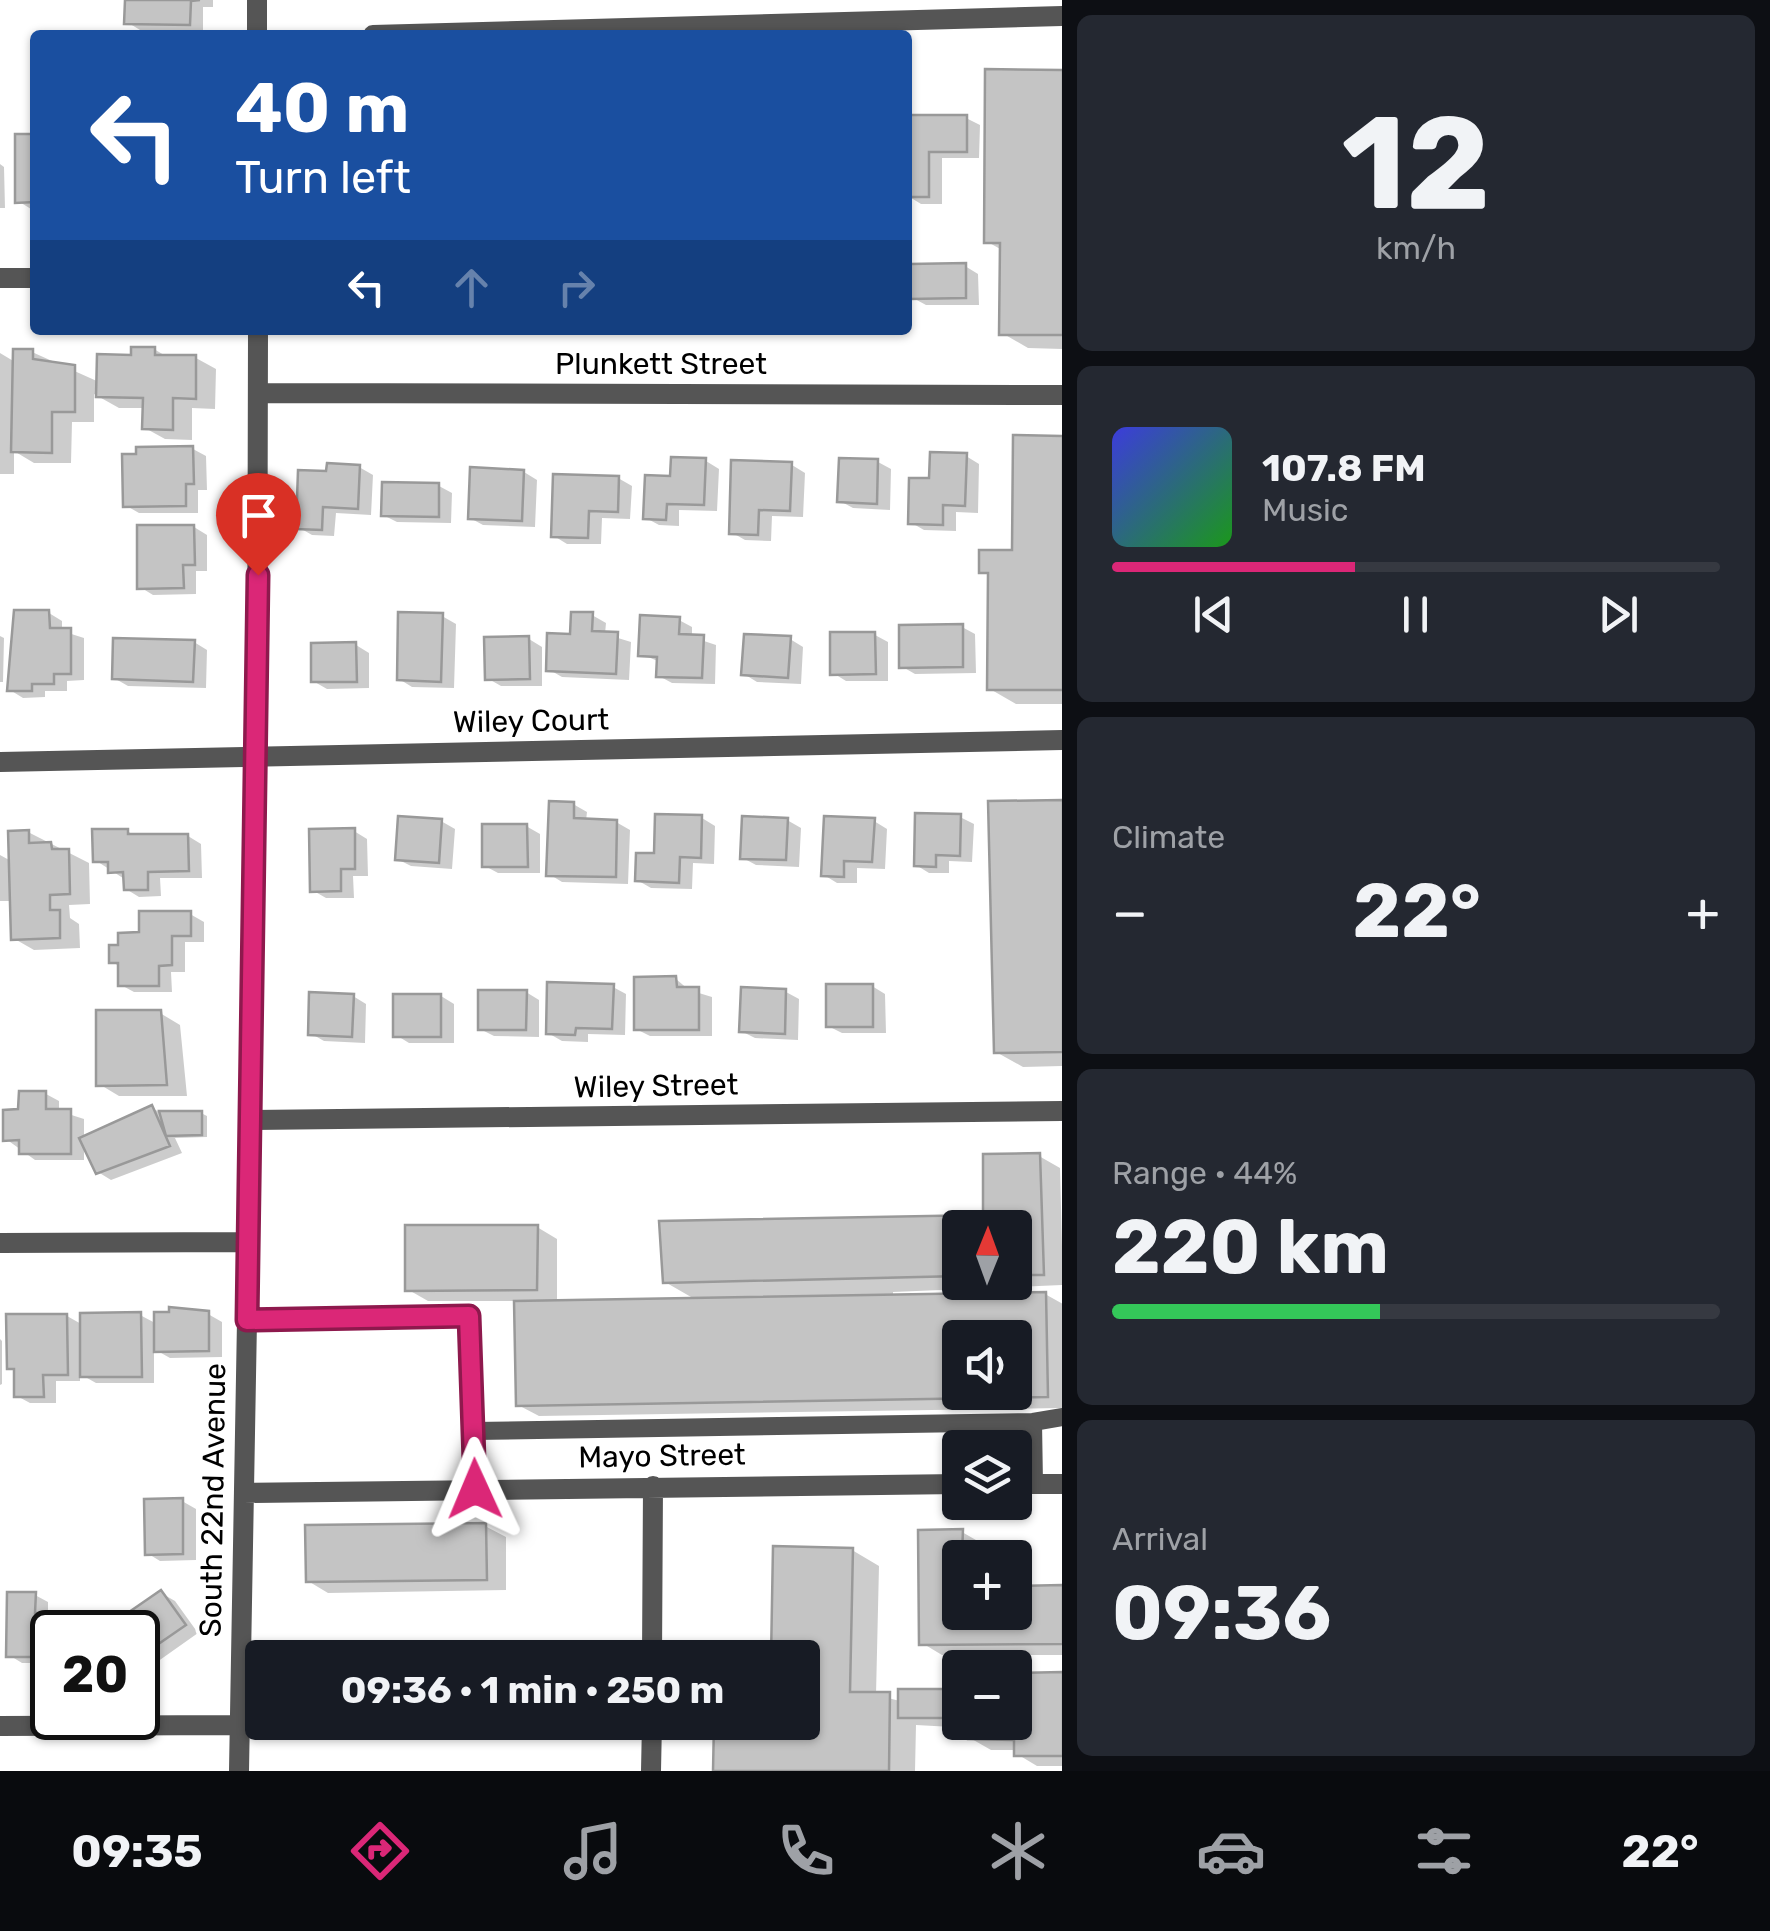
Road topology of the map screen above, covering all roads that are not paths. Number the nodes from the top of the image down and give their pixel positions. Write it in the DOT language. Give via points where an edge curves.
graph roads {
  1 [pos="258,0"];
  2 [pos="1062,16"];
  3 [pos="257,30"];
  4 [pos="554,30"];
  5 [pos="0,278"];
  6 [pos="30,278"];
  7 [pos="258,335"];
  8 [pos="260,394"];
  9 [pos="1062,395"];
  10 [pos="1062,740"];
  11 [pos="257,757"];
  12 [pos="0,762"];
  13 [pos="1062,1111"];
  14 [pos="249,1120"];
  15 [pos="247,1242"];
  16 [pos="0,1243"];
  17 [pos="247,1320"];
  18 [pos="1062,1416"];
  19 [pos="1032,1422"];
  20 [pos="1031,1430"];
  21 [pos="474,1431"];
  22 [pos="942,1484"];
  23 [pos="1032,1484"];
  24 [pos="1062,1484"];
  25 [pos="653,1486"];
  26 [pos="475,1489"];
  27 [pos="244,1492"];
  28 [pos="652,1640"];
  29 [pos="239,1725"];
  30 [pos="0,1726"];
  31 [pos="652,1740"];
  32 [pos="238,1771"];
  33 [pos="652,1771"];
  1 -- 3 [label="street"];
  2 -- 4 [label="street"];
  5 -- 6 [label="street"];
  7 -- 8 [label="street, South 22nd Avenue"];
  8 -- 9 [label="street, Plunkett Street"];
  8 -- 11 [label="street, South 22nd Avenue"];
  10 -- 11 [label="street, Wiley Court"];
  11 -- 12 [label="street, Wiley Court"];
  11 -- 14 [label="street, South 22nd Avenue"];
  13 -- 14 [label="street, Wiley Street"];
  14 -- 15 [label="street, South 22nd Avenue"];
  15 -- 16 [label="street"];
  15 -- 17 [label="street, South 22nd Avenue"];
  17 -- 21 [label="lane" via="469,1316"];
  17 -- 27 [label="street, South 22nd Avenue"];
  18 -- 19 [label="lane"];
  19 -- 20 [label="lane"];
  19 -- 21 [label="lane"];
  21 -- 26 [label="lane"];
  22 -- 25 [label="street, Mayo Street"];
  23 -- 24 [label="street"];
  25 -- 26 [label="street, Mayo Street"];
  25 -- 28 [label="street"];
  26 -- 27 [label="street, Mayo Street"];
  27 -- 29 [label="street, South 22nd Avenue"];
  29 -- 30 [label="street"];
  29 -- 32 [label="street, South 22nd Avenue"];
  31 -- 33 [label="street"];
}
